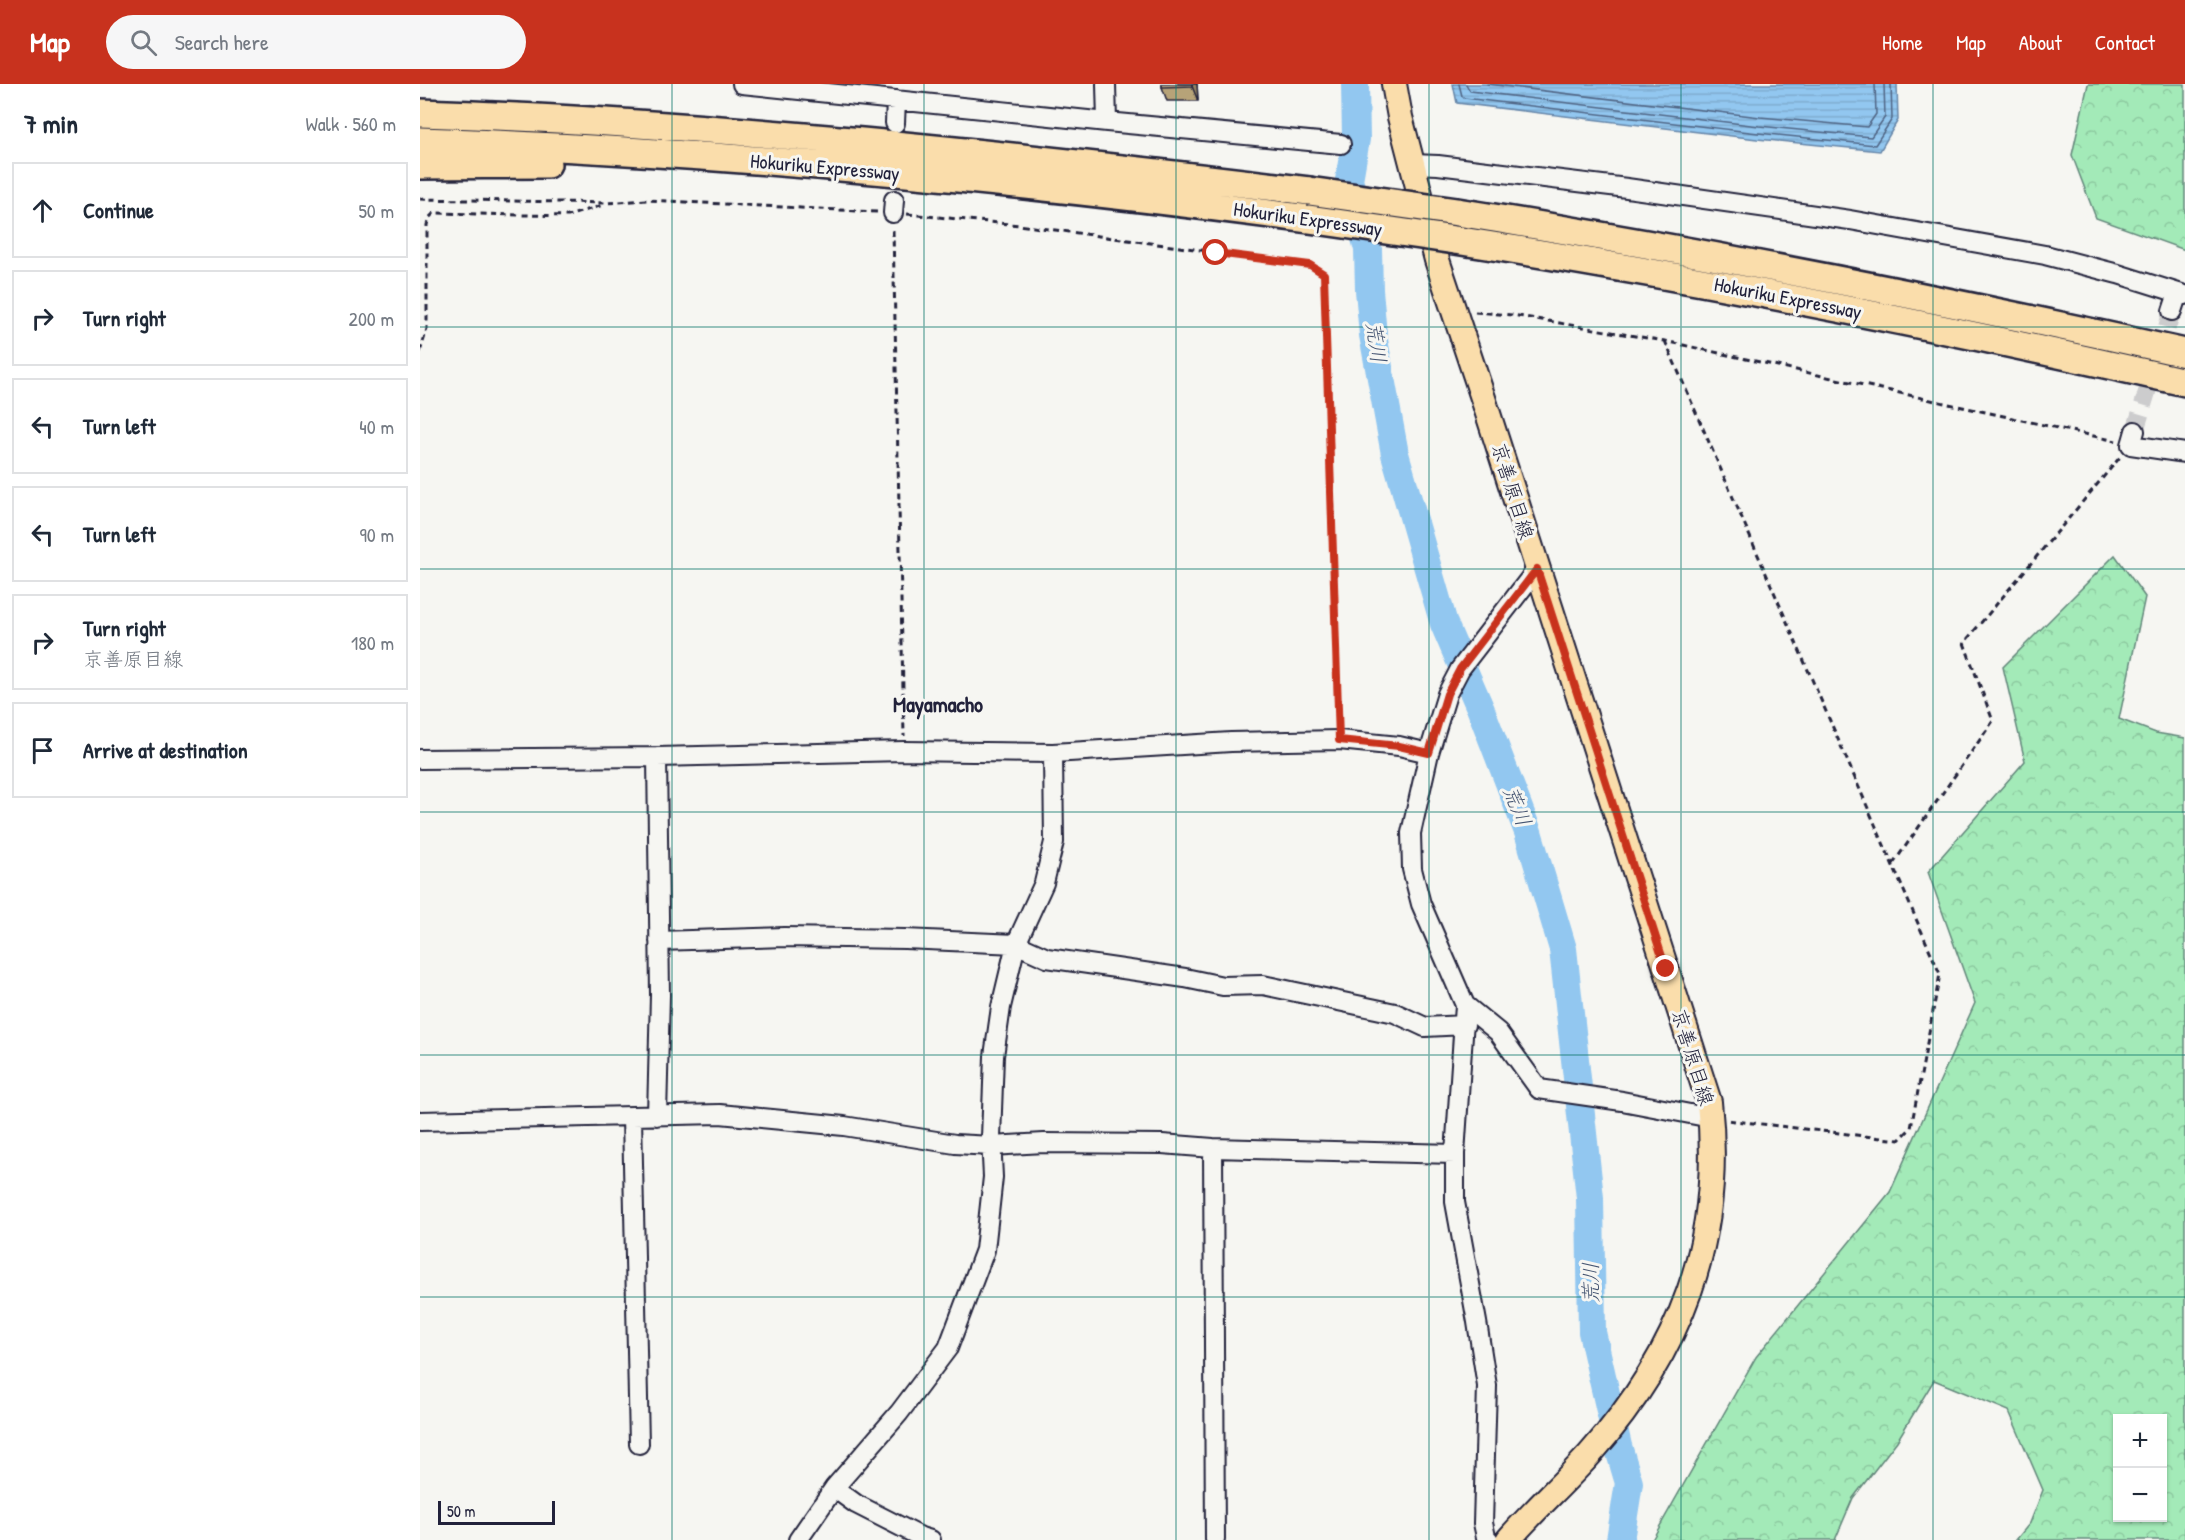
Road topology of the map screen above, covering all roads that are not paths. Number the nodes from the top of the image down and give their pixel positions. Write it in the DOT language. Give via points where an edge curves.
graph roads {
  1 [pos="742,84"];
  2 [pos="1106,84"];
  3 [pos="1394,84"];
  4 [pos="896,100"];
  5 [pos="424,108"];
  6 [pos="1107,122"];
  7 [pos="895,123"];
  8 [pos="1341,144"];
  9 [pos="424,153"];
  10 [pos="1413,164"];
  11 [pos="2182,294"];
  12 [pos="2172,311"];
  13 [pos="2185,354"];
  14 [pos="2185,382"];
  15 [pos="2133,438"];
  16 [pos="2185,453"];
  17 [pos="1537,569"];
  18 [pos="1053,753"];
  19 [pos="1429,753"];
  20 [pos="657,757"];
  21 [pos="420,759"];
  22 [pos="659,941"];
  23 [pos="1016,944"];
  24 [pos="1465,1005"];
  25 [pos="1465,1026"];
  26 [pos="657,1116"];
  27 [pos="632,1117"];
  28 [pos="1711,1118"];
  29 [pos="420,1121"];
  30 [pos="992,1146"];
  31 [pos="1213,1148"];
  32 [pos="1455,1154"];
  33 [pos="639,1444"];
  34 [pos="834,1488"];
  35 [pos="923,1539"];
  36 [pos="798,1540"];
  37 [pos="1215,1540"];
  38 [pos="1489,1540"];
  39 [pos="1508,1540"];
  1 -- 4 [label="street"];
  2 -- 6 [label="street"];
  3 -- 10 [label="main road, 京善原目線"];
  4 -- 6 [label="street"];
  4 -- 7 [label="street"];
  5 -- 13 [label="highway, Hokuriku Expressway, bridge" via="1048,160 1309,191 1765,265"];
  6 -- 8 [label="street"];
  9 -- 14 [label="highway, Hokuriku Expressway, bridge" via="872,170 1179,202 1586,260 1881,316"];
  10 -- 11 [label="street" via="1627,188 1850,220 2044,255"];
  10 -- 17 [label="main road, 京善原目線" via="1437,260"];
  11 -- 12 [label="street"];
  15 -- 16 [label="street"];
  17 -- 19 [label="street" via="1460,669 1447,694"];
  17 -- 28 [label="main road, 京善原目線" via="1706,1091"];
  18 -- 19 [label="street" via="1339,740"];
  18 -- 20 [label="street" via="904,751"];
  18 -- 23 [label="street" via="1054,842 1044,883"];
  19 -- 24 [label="street" via="1411,833 1412,868 1421,904"];
  20 -- 21 [label="street"];
  20 -- 22 [label="street"];
  22 -- 23 [label="street" via="784,937"];
  22 -- 26 [label="street"];
  23 -- 25 [label="street" via="1047,958 1223,986 1263,985 1395,1013 1425,1027"];
  23 -- 30 [label="street" via="1000,1006 995,1046"];
  24 -- 25 [label="street"];
  24 -- 28 [label="street" via="1498,1032 1539,1089"];
  25 -- 32 [label="street"];
  26 -- 27 [label="street"];
  26 -- 30 [label="street" via="720,1114"];
  27 -- 29 [label="street"];
  27 -- 33 [label="street"];
  28 -- 39 [label="main road, 京善原目線" via="1712,1164 1700,1257 1686,1304 1666,1348 1631,1402 1571,1475"];
  30 -- 31 [label="street" via="1162,1144"];
  30 -- 34 [label="street" via="993,1177 985,1250 948,1348 899,1413"];
  31 -- 32 [label="street"];
  31 -- 37 [label="street"];
  32 -- 38 [label="street" via="1455,1202 1486,1386 1483,1523"];
  34 -- 35 [label="street"];
  34 -- 36 [label="street"];
}
